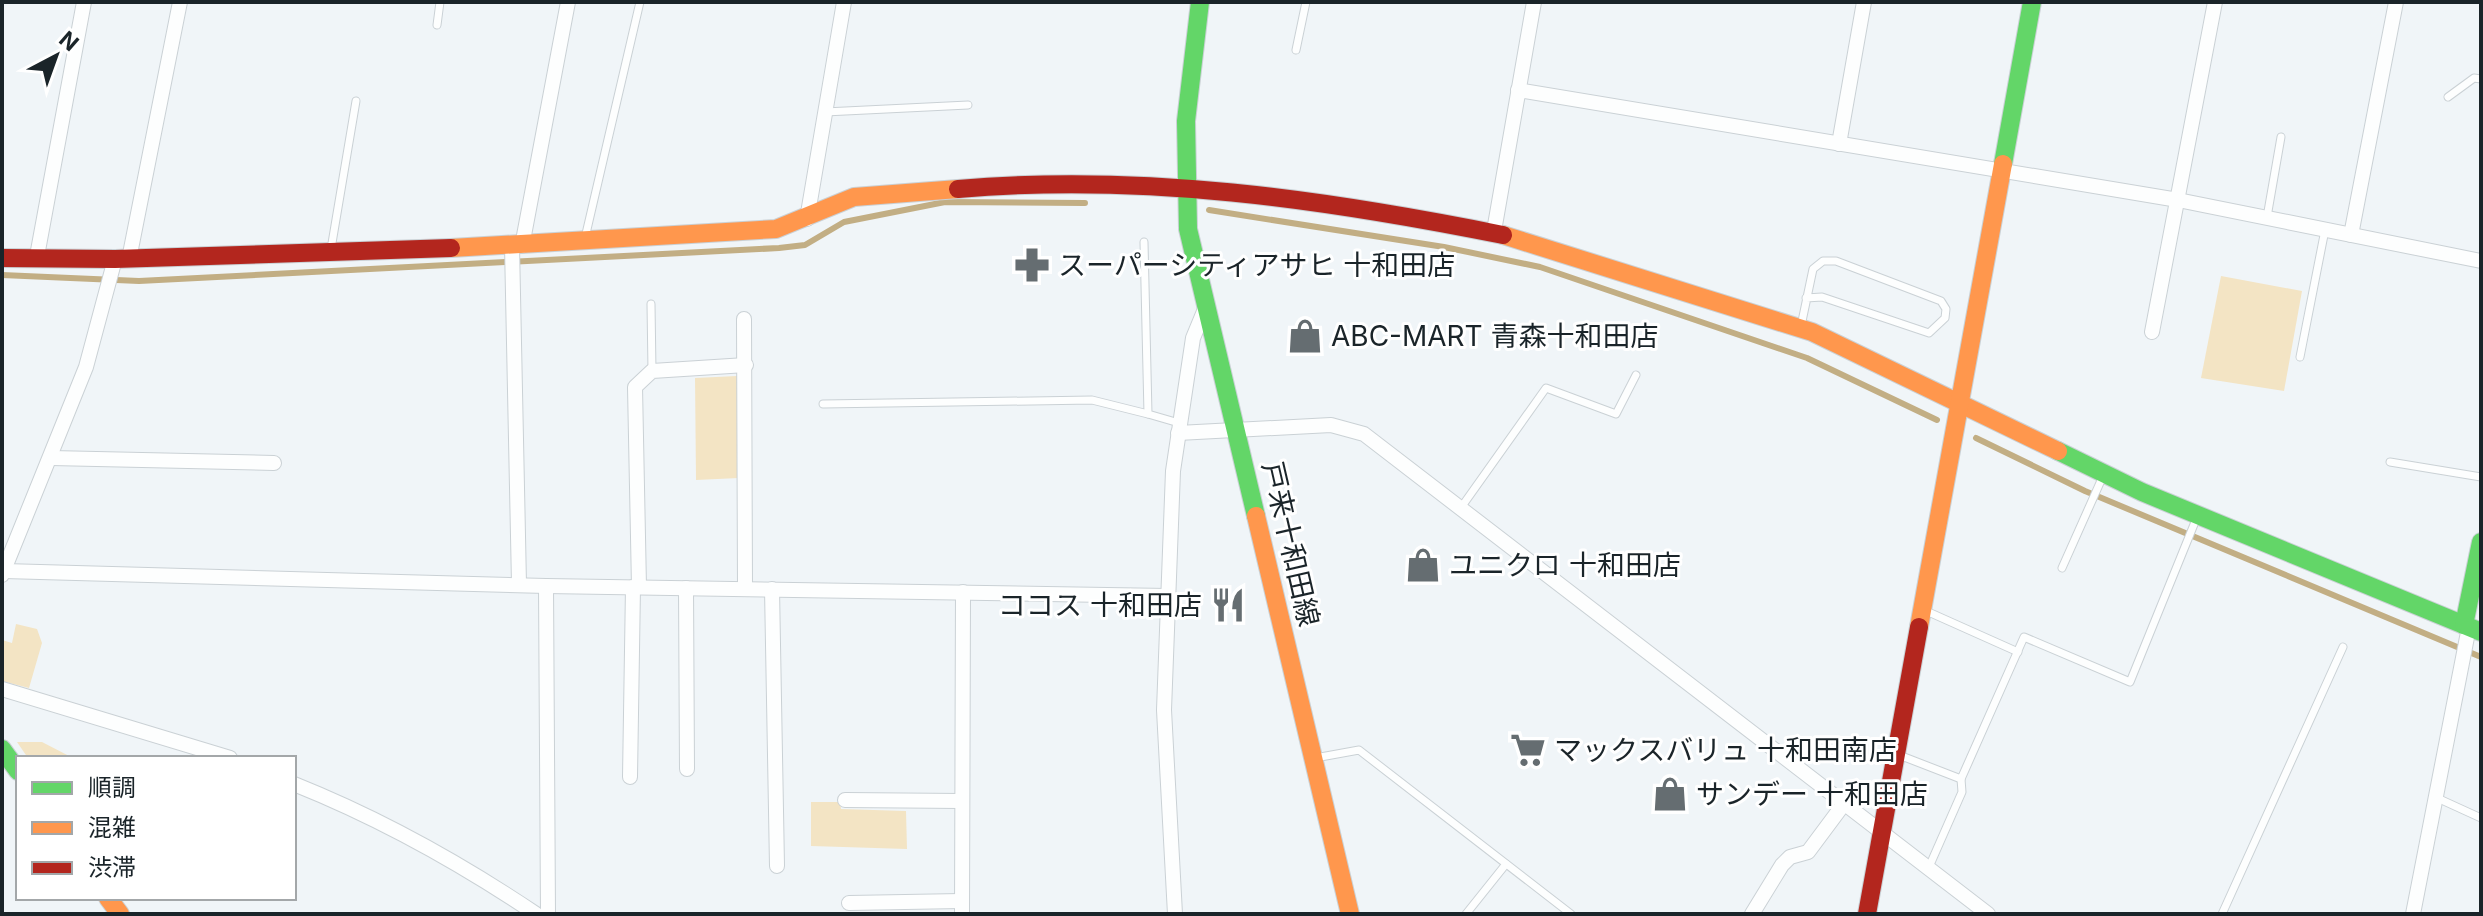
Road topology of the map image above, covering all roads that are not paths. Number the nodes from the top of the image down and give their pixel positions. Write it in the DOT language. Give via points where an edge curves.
graph roads {
  1 [pos="84,2"];
  2 [pos="180,2"];
  3 [pos="440,2"];
  4 [pos="568,2"];
  5 [pos="640,2"];
  6 [pos="844,2"];
  7 [pos="1200,2"];
  8 [pos="1306,2"];
  9 [pos="1534,2"];
  10 [pos="1864,2"];
  11 [pos="2032,2"];
  12 [pos="2215,2"];
  13 [pos="2396,2"];
  14 [pos="437,25"];
  15 [pos="1296,50"];
  16 [pos="2481,79"];
  17 [pos="1518,90"];
  18 [pos="2448,97"];
  19 [pos="356,101"];
  20 [pos="968,105"];
  21 [pos="825,112"];
  22 [pos="2281,137"];
  23 [pos="1839,144"];
  24 [pos="2000,171"];
  25 [pos="1185,186"];
  26 [pos="2178,200"];
  27 [pos="2267,218"];
  28 [pos="807,219"];
  29 [pos="2325,230"];
  30 [pos="1494,231"];
  31 [pos="2351,235"];
  32 [pos="584,242"];
  33 [pos="1144,242"];
  34 [pos="331,252"];
  35 [pos="515,254"];
  36 [pos="37,256"];
  37 [pos="2,258"];
  38 [pos="2481,261"];
  39 [pos="117,269"];
  40 [pos="1806,298"];
  41 [pos="651,304"];
  42 [pos="1205,309"];
  43 [pos="744,319"];
  44 [pos="1801,328"];
  45 [pos="2152,332"];
  46 [pos="2300,357"];
  47 [pos="746,365"];
  48 [pos="652,371"];
  49 [pos="1636,375"];
  50 [pos="1960,403"];
  51 [pos="823,404"];
  52 [pos="1148,414"];
  53 [pos="1179,428"];
  54 [pos="1234,428"];
  55 [pos="51,458"];
  56 [pos="2390,462"];
  57 [pos="274,463"];
  58 [pos="2481,477"];
  59 [pos="2101,481"];
  60 [pos="1460,509"];
  61 [pos="2195,522"];
  62 [pos="2481,542"];
  63 [pos="2062,568"];
  64 [pos="3,573"];
  65 [pos="519,584"];
  66 [pos="546,586"];
  67 [pos="636,587"];
  68 [pos="686,588"];
  69 [pos="745,588"];
  70 [pos="772,589"];
  71 [pos="963,592"];
  72 [pos="1168,596"];
  73 [pos="1922,609"];
  74 [pos="2469,637"];
  75 [pos="2343,647"];
  76 [pos="2018,652"];
  77 [pos="2,689"];
  78 [pos="2,749"];
  79 [pos="1896,753"];
  80 [pos="223,756"];
  81 [pos="1313,758"];
  82 [pos="16,768"];
  83 [pos="687,769"];
  84 [pos="630,777"];
  85 [pos="1961,779"];
  86 [pos="296,785"];
  87 [pos="2435,797"];
  88 [pos="845,800"];
  89 [pos="961,801"];
  90 [pos="1843,805"];
  91 [pos="2481,818"];
  92 [pos="1882,829"];
  93 [pos="1506,864"];
  94 [pos="777,866"];
  95 [pos="1929,867"];
  96 [pos="849,903"];
  97 [pos="962,908"];
  98 [pos="536,914"];
  99 [pos="548,914"];
  100 [pos="1175,914"];
  101 [pos="1350,914"];
  102 [pos="1466,914"];
  103 [pos="1571,914"];
  104 [pos="1752,914"];
  105 [pos="1867,914"];
  106 [pos="1988,914"];
  107 [pos="2222,914"];
  108 [pos="2413,914"];
  1 -- 36 [label="street"];
  2 -- 39 [label="street"];
  3 -- 14 [label="lane"];
  4 -- 35 [label="street"];
  5 -- 32 [label="lane"];
  6 -- 21 [label="street"];
  7 -- 25 [label="street, 戸来十和田線" via="1186,121"];
  8 -- 15 [label="lane"];
  9 -- 17 [label="street"];
  10 -- 23 [label="street"];
  11 -- 24 [label="street"];
  12 -- 26 [label="street"];
  13 -- 31 [label="street"];
  16 -- 18 [label="lane" via="2474,78"];
  17 -- 23 [label="street"];
  17 -- 30 [label="street"];
  19 -- 34 [label="lane"];
  20 -- 21 [label="lane"];
  21 -- 28 [label="street"];
  22 -- 27 [label="lane"];
  23 -- 24 [label="street"];
  24 -- 26 [label="street"];
  24 -- 50 [label="street"];
  25 -- 28 [label="street" via="1068,182 932,189 854,197"];
  25 -- 30 [label="street" via="1373,209"];
  25 -- 42 [label="street, 戸来十和田線"];
  26 -- 27 [label="street"];
  26 -- 45 [label="street"];
  27 -- 29 [label="street"];
  28 -- 32 [label="street" via="776,229"];
  29 -- 31 [label="street"];
  29 -- 46 [label="lane"];
  30 -- 44 [label="street"];
  31 -- 38 [label="street"];
  32 -- 35 [label="street"];
  33 -- 52 [label="lane"];
  34 -- 35 [label="street"];
  34 -- 39 [label="street"];
  35 -- 65 [label="street"];
  36 -- 37 [label="street"];
  36 -- 39 [label="street"];
  39 -- 55 [label="street"];
  40 -- 40 [label="lane" via="1813,269 1823,261 1836,261 1941,301 1946,309 1945,318 1929,333 1822,297"];
  40 -- 44 [label="lane"];
  41 -- 48 [label="lane"];
  42 -- 53 [label="street" via="1193,338"];
  42 -- 54 [label="street, 戸来十和田線"];
  43 -- 47 [label="street"];
  44 -- 50 [label="street"];
  47 -- 48 [label="street"];
  47 -- 69 [label="street"];
  48 -- 67 [label="street" via="635,387"];
  49 -- 60 [label="lane" via="1616,414 1546,388"];
  50 -- 59 [label="street"];
  50 -- 73 [label="street"];
  51 -- 52 [label="lane" via="1092,400"];
  52 -- 53 [label="lane"];
  53 -- 54 [label="street"];
  53 -- 72 [label="street"];
  54 -- 60 [label="street" via="1348,428 1364,434"];
  54 -- 81 [label="street, 戸来十和田線"];
  55 -- 57 [label="street"];
  55 -- 64 [label="street"];
  56 -- 58 [label="lane"];
  59 -- 61 [label="street"];
  59 -- 63 [label="lane"];
  60 -- 90 [label="street"];
  61 -- 74 [label="street"];
  61 -- 76 [label="lane" via="2130,682 2024,637"];
  62 -- 74 [label="street"];
  64 -- 65 [label="street"];
  65 -- 66 [label="street"];
  66 -- 67 [label="street"];
  66 -- 99 [label="street"];
  67 -- 68 [label="street"];
  67 -- 84 [label="street"];
  68 -- 69 [label="street"];
  68 -- 83 [label="street"];
  69 -- 70 [label="street"];
  70 -- 71 [label="street"];
  70 -- 94 [label="street"];
  71 -- 72 [label="street"];
  71 -- 89 [label="street"];
  72 -- 100 [label="street" via="1164,710"];
  73 -- 76 [label="lane"];
  73 -- 79 [label="street"];
  74 -- 87 [label="street"];
  75 -- 107 [label="lane"];
  76 -- 85 [label="lane"];
  77 -- 80 [label="street"];
  78 -- 82 [label="street"];
  79 -- 85 [label="lane"];
  79 -- 92 [label="street"];
  81 -- 93 [label="lane" via="1359,750"];
  81 -- 101 [label="street, 戸来十和田線"];
  85 -- 95 [label="lane" via="1962,792"];
  86 -- 98 [label="street" via="485,880"];
  87 -- 91 [label="lane"];
  87 -- 108 [label="street"];
  88 -- 89 [label="street"];
  89 -- 97 [label="street"];
  90 -- 92 [label="street"];
  90 -- 104 [label="street" via="1808,852 1782,865"];
  92 -- 95 [label="street"];
  92 -- 105 [label="street"];
  93 -- 102 [label="lane"];
  93 -- 103 [label="lane"];
  95 -- 106 [label="street"];
  96 -- 97 [label="street"];
}
